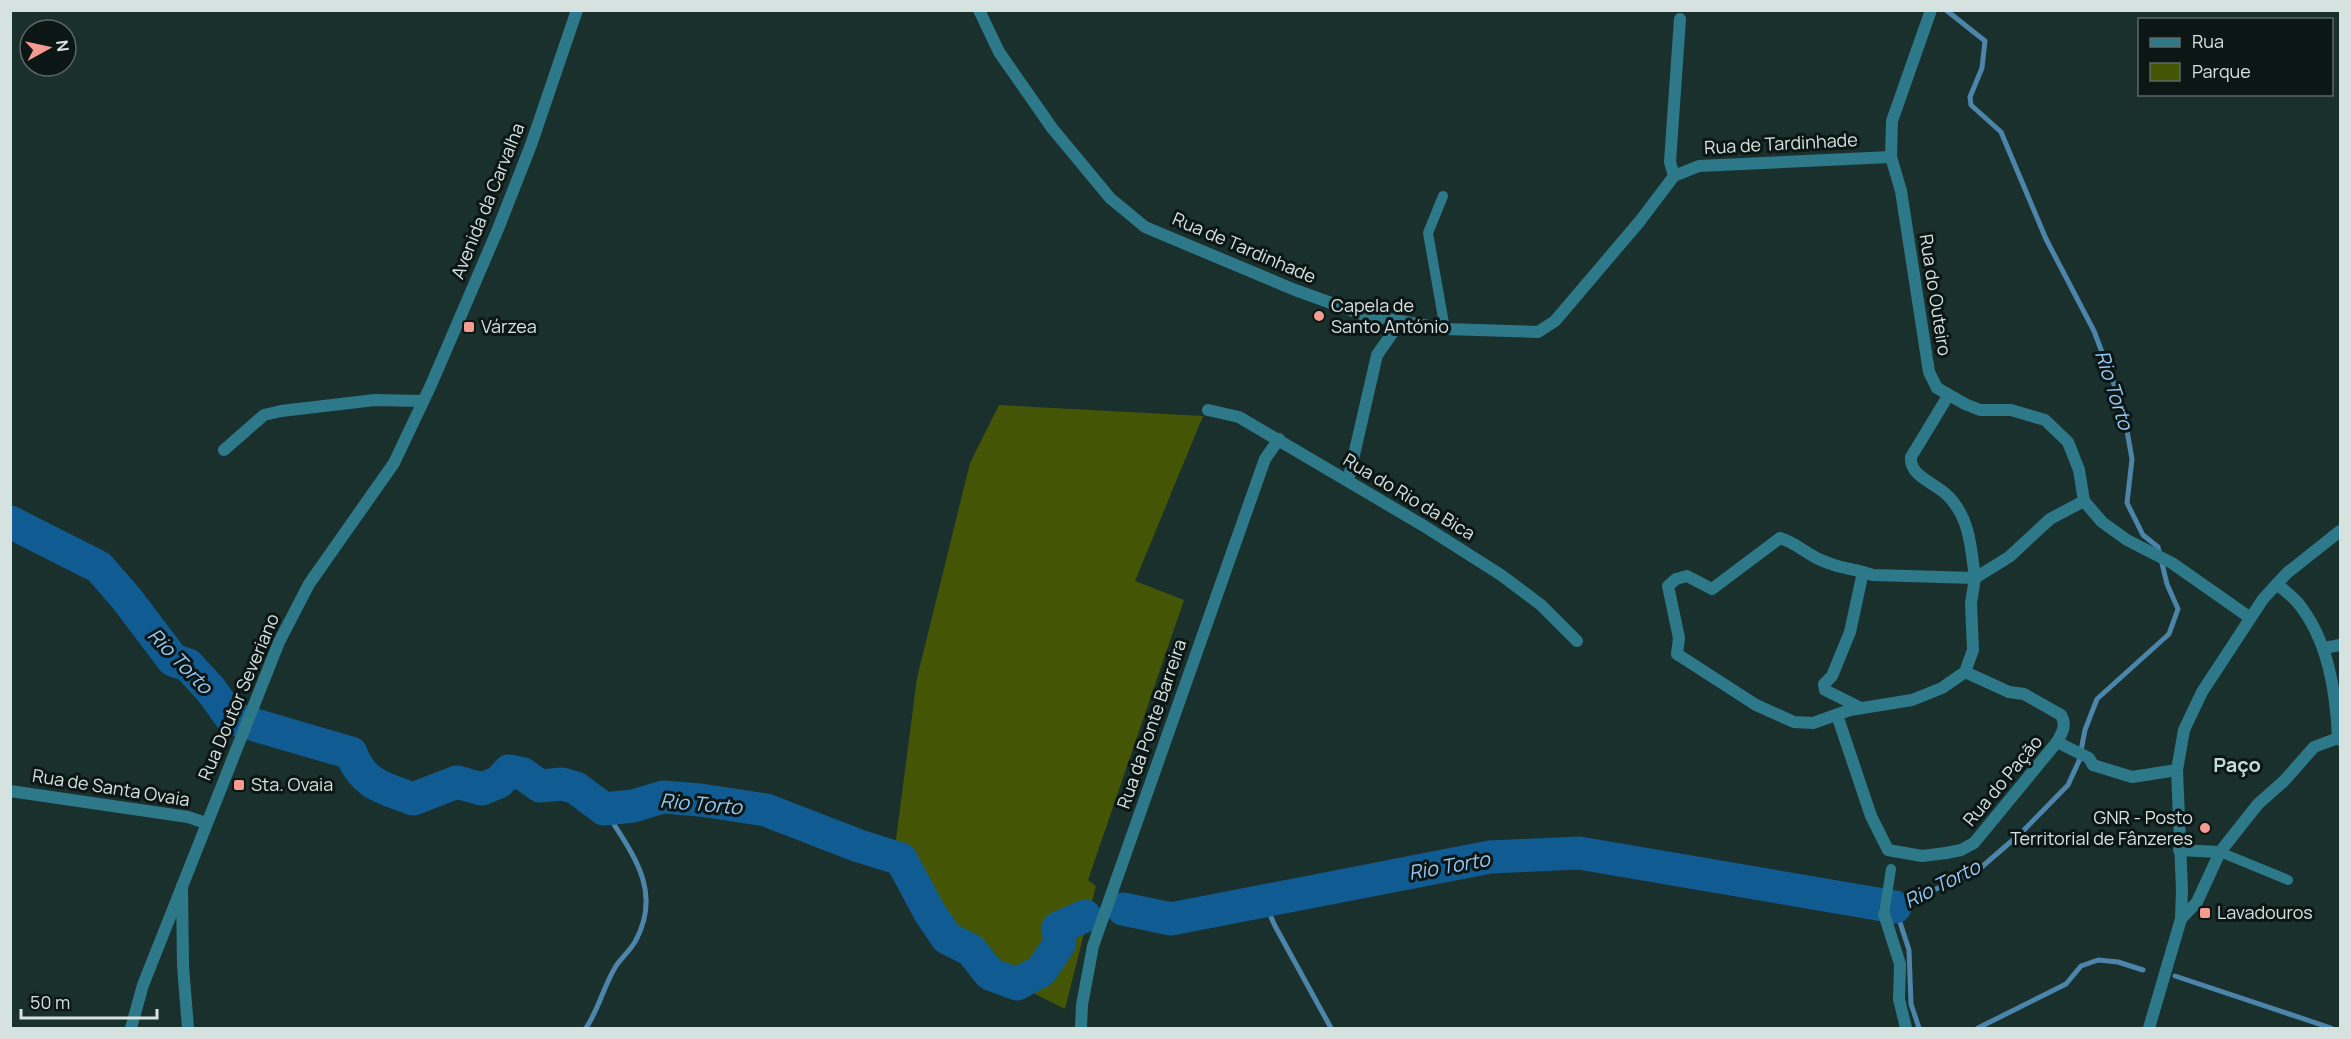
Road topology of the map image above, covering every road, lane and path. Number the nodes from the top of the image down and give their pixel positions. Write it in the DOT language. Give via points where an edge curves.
graph roads {
  1 [pos="577,10"];
  2 [pos="979,10"];
  3 [pos="1931,10"];
  4 [pos="1680,19"];
  5 [pos="1891,157"];
  6 [pos="1674,176"];
  7 [pos="1443,196"];
  8 [pos="1400,322"];
  9 [pos="1445,329"];
  10 [pos="1948,396"];
  11 [pos="423,401"];
  12 [pos="1208,410"];
  13 [pos="1279,439"];
  14 [pos="224,450"];
  15 [pos="1348,481"];
  16 [pos="2084,501"];
  17 [pos="2340,531"];
  18 [pos="1863,572"];
  19 [pos="1975,578"];
  20 [pos="2277,584"];
  21 [pos="2249,617"];
  22 [pos="1576,641"];
  23 [pos="2340,645"];
  24 [pos="2324,648"];
  25 [pos="1965,672"];
  26 [pos="1861,708"];
  27 [pos="1837,715"];
  28 [pos="2339,739"];
  29 [pos="2057,742"];
  30 [pos="2177,771"];
  31 [pos="10,791"];
  32 [pos="206,823"];
  33 [pos="2179,850"];
  34 [pos="2220,852"];
  35 [pos="1891,869"];
  36 [pos="2288,880"];
  37 [pos="182,885"];
  38 [pos="1884,914"];
  39 [pos="2181,919"];
  40 [pos="131,1029"];
  41 [pos="188,1029"];
  42 [pos="1081,1029"];
  43 [pos="1906,1029"];
  44 [pos="2149,1029"];
  1 -- 11 [label="street, Avenida da Carvalha" via="498,229"];
  2 -- 8 [label="street, Rua de Tardinhade" via="999,52 1052,128 1110,198 1145,227 1295,290 1362,314"];
  3 -- 5 [label="street, Rua do Outeiro" via="1892,121"];
  4 -- 6 [label="street" via="1670,162"];
  5 -- 6 [label="street, Rua de Tardinhade" via="1699,166"];
  5 -- 10 [label="street, Rua do Outeiro" via="1901,191 1929,372 1937,388"];
  6 -- 9 [label="street, Rua de Tardinhade" via="1554,321 1538,332"];
  7 -- 9 [label="lane" via="1428,233"];
  8 -- 9 [label="street, Rua de Tardinhade"];
  8 -- 15 [label="street" via="1377,356"];
  10 -- 16 [label="street, Rua do Outeiro" via="1980,410 2011,410 2045,420 2068,442 2079,470"];
  10 -- 19 [label="street" via="1910,464 1913,471 1947,495 1961,512 1968,530"];
  11 -- 14 [label="street" via="375,400 264,415"];
  11 -- 32 [label="street, Rua Doutor Severiano" via="394,463 309,584 279,642"];
  12 -- 13 [label="street, Rua do Rio da Bica" via="1239,417"];
  13 -- 15 [label="street, Rua do Rio da Bica"];
  13 -- 42 [label="street, Rua da Ponte Barreira" via="1265,459 1093,945"];
  15 -- 22 [label="street, Rua do Rio da Bica" via="1502,575 1541,605"];
  16 -- 19 [label="street" via="2050,519 2009,557"];
  16 -- 21 [label="street" via="2102,522 2127,540 2172,563"];
  17 -- 20 [label="street"];
  18 -- 19 [label="street"];
  18 -- 26 [label="street" via="1850,632 1832,676 1824,684 1825,690"];
  18 -- 27 [label="street" via="1836,566 1780,538 1712,589 1687,576 1668,586 1679,638 1677,654 1755,705 1794,722 1813,723"];
  19 -- 25 [label="street" via="1971,603 1973,650"];
  20 -- 21 [label="street"];
  20 -- 24 [label="street" via="2298,603"];
  21 -- 30 [label="street" via="2202,692 2184,730"];
  23 -- 24 [label="street"];
  24 -- 28 [label="street"];
  25 -- 26 [label="street" via="1942,688 1912,700"];
  25 -- 29 [label="street" via="2009,692 2025,694 2061,715 2064,728"];
  26 -- 27 [label="street"];
  27 -- 29 [label="street, Rua do Pação" via="1871,816 1888,850 1922,856 1961,850 1974,843"];
  28 -- 34 [label="street" via="2314,747 2258,804"];
  29 -- 30 [label="street, Rua do Pação" via="2132,777"];
  30 -- 33 [label="street"];
  31 -- 32 [label="street, Rua de Santa Ovaia" via="188,817"];
  32 -- 37 [label="street, Rua Doutor Severiano"];
  33 -- 34 [label="street"];
  33 -- 39 [label="street"];
  34 -- 36 [label="lane"];
  34 -- 39 [label="street" via="2197,902"];
  35 -- 38 [label="lane"];
  37 -- 40 [label="street, Rua Doutor Severiano" via="143,986"];
  37 -- 41 [label="street"];
  38 -- 43 [label="street" via="1900,964 1899,999"];
  39 -- 44 [label="street"];
}
